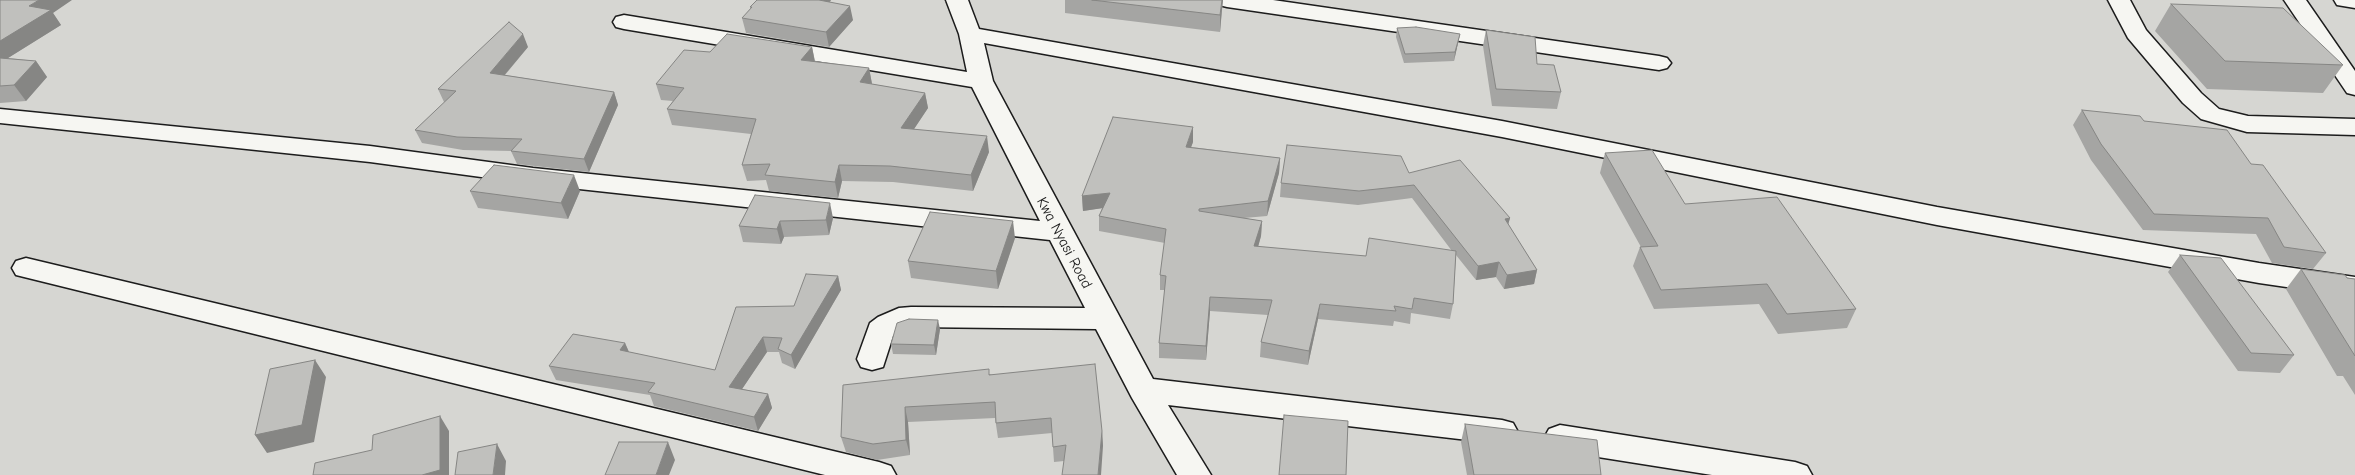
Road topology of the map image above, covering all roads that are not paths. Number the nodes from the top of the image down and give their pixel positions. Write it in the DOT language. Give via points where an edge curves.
graph roads {
  1 [pos="957,0"];
  2 [pos="1227,0"];
  3 [pos="2119,0"];
  4 [pos="2295,0"];
  5 [pos="2345,0"];
  6 [pos="2355,1"];
  7 [pos="624,22"];
  8 [pos="970,34"];
  9 [pos="1659,62"];
  10 [pos="981,81"];
  11 [pos="2355,88"];
  12 [pos="0,116"];
  13 [pos="2355,127"];
  14 [pos="1058,232"];
  15 [pos="26,268"];
  16 [pos="2355,288"];
  17 [pos="1105,319"];
  18 [pos="872,359"];
  19 [pos="1144,390"];
  20 [pos="879,475"];
  21 [pos="1194,475"];
  22 [pos="1795,475"];
  1 -- 8 [label="street, Kwa Nyasi Road"];
  2 -- 9 [label="street"];
  3 -- 13 [label="street" via="2136,33 2210,114 2247,124"];
  4 -- 11 [label="street"];
  5 -- 6 [label="street"];
  7 -- 10 [label="street"];
  8 -- 10 [label="street, Kwa Nyasi Road"];
  8 -- 16 [label="street" via="1502,129 1936,216"];
  10 -- 14 [label="street, Kwa Nyasi Road"];
  12 -- 14 [label="street" via="370,154 533,176"];
  14 -- 17 [label="street, Kwa Nyasi Road"];
  15 -- 20 [label="street"];
  17 -- 18 [label="street" via="899,319 880,331"];
  17 -- 19 [label="street, Kwa Nyasi Road"];
  19 -- 21 [label="street, Kwa Nyasi Road"];
  19 -- 22 [label="street" via="1604,444"];
}
